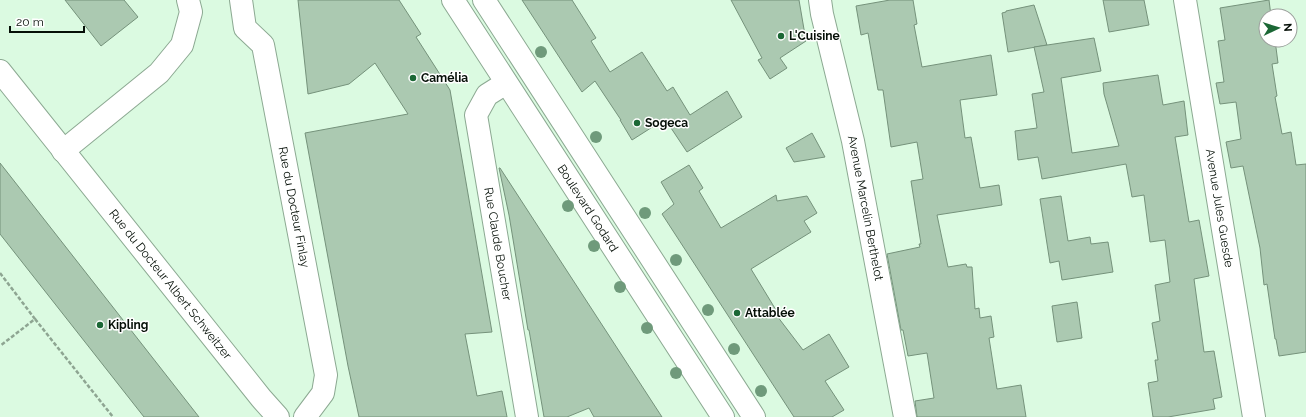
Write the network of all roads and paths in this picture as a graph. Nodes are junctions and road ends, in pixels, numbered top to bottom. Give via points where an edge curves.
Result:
1 (188, 0) edge
2 (241, 0) edge
3 (453, 0) edge
4 (484, 0) edge
5 (820, 0) edge
6 (1185, 0) edge
7 (0, 71) edge
8 (506, 83) junction
9 (63, 151) junction
10 (0, 274) edge
11 (35, 319) junction
12 (0, 346) edge
13 (274, 413) edge
14 (112, 417) edge
15 (305, 417) edge
16 (527, 417) edge
17 (723, 417) edge
18 (754, 417) edge
19 (905, 417) edge
20 (1254, 417) edge

1 - 9 street via 190,12 182,45 159,73
2 - 15 street, Rue du Docteur Finlay via 245,28 264,45 326,375 323,393
3 - 8 street, Boulevard Godard
4 - 18 street
5 - 19 street, Avenue Marcelin Berthelot via 853,141
6 - 20 street, Avenue Jules Guesde
7 - 9 street, Rue du Docteur Albert Schweitzer
8 - 16 street, Rue Claude Boucher via 486,95 476,115
8 - 17 street, Boulevard Godard
9 - 13 street, Rue du Docteur Albert Schweitzer
10 - 11 path
11 - 12 path
11 - 14 path

